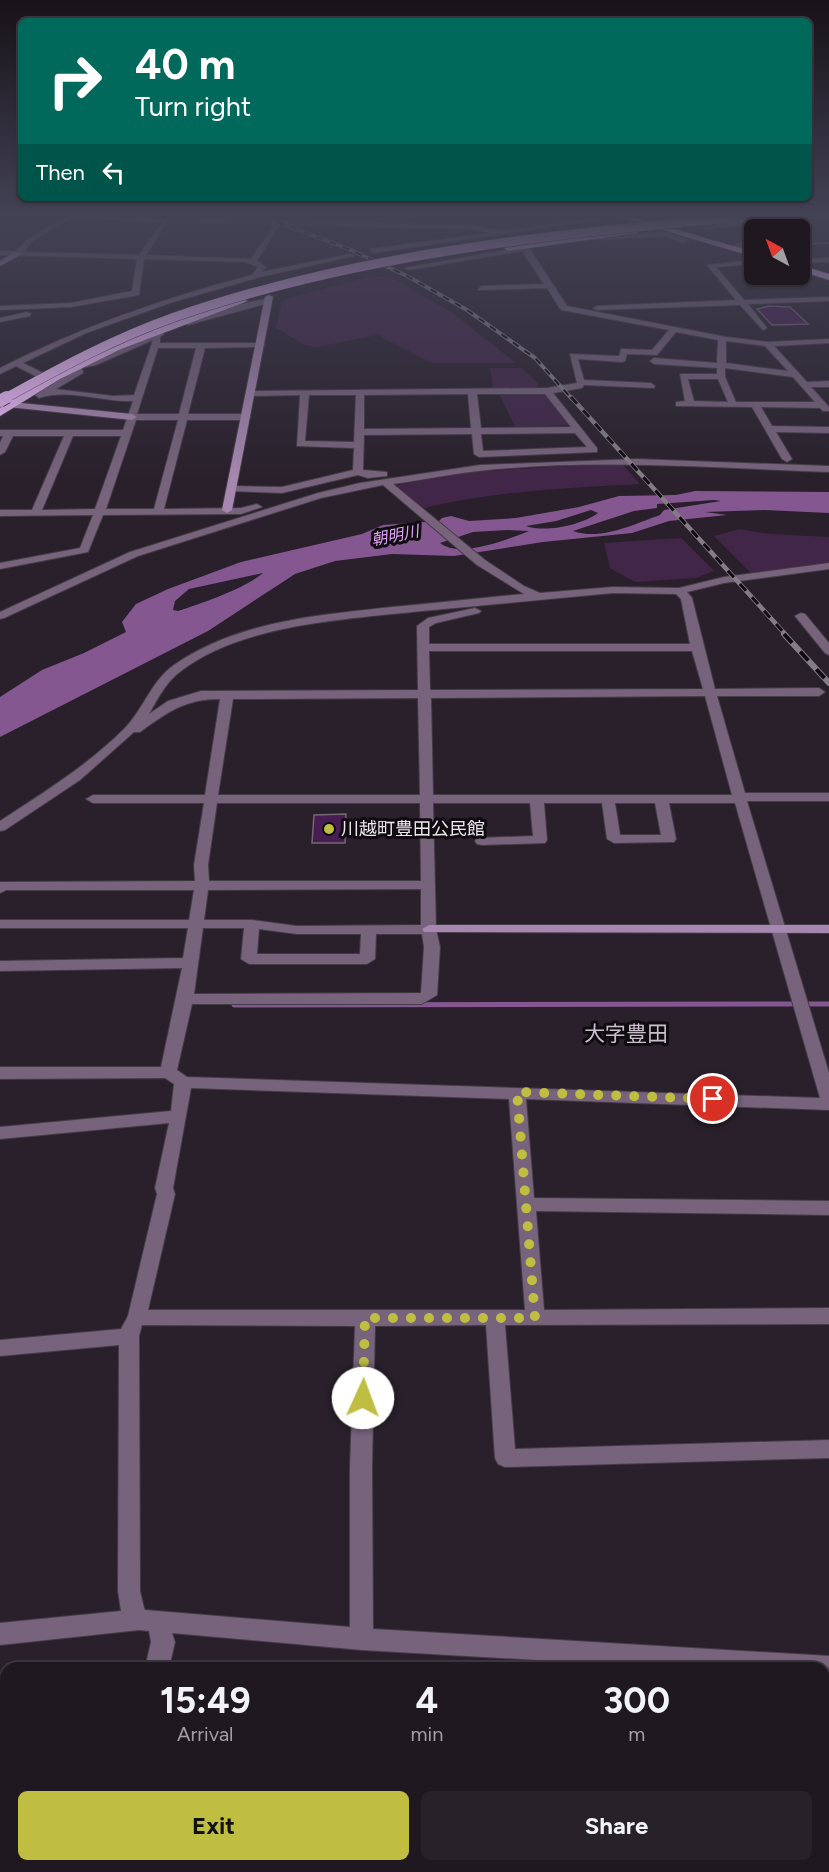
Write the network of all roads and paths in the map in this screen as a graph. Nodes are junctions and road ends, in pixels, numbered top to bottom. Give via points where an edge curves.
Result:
1 (74, 304) edge
2 (160, 304) edge
3 (194, 304) edge
4 (215, 304) edge
5 (233, 304) edge
6 (249, 304) edge
7 (268, 304) edge
8 (561, 304) edge
9 (682, 304) edge
10 (744, 304) edge
11 (71, 305) junction
12 (666, 305) junction
13 (0, 308) edge
14 (570, 309) junction
15 (672, 314) dead end
16 (0, 320) edge
17 (677, 326) junction
18 (722, 339) junction
19 (154, 341) junction
20 (829, 341) edge
21 (767, 343) junction
22 (261, 345) junction
23 (201, 346) junction
24 (75, 348) dead end
25 (573, 356) junction
26 (654, 361) dead end
27 (17, 363) junction
28 (46, 363) dead end
29 (722, 366) junction
30 (611, 367) dead end
31 (79, 368) junction
32 (0, 371) edge
33 (796, 375) junction
34 (721, 377) junction
35 (16, 379) dead end
36 (582, 382) junction
37 (829, 384) edge
38 (49, 385) junction
39 (806, 385) junction
40 (651, 386) dead end
41 (547, 391) junction
42 (472, 392) junction
43 (251, 393) junction
44 (305, 394) junction
45 (360, 394) junction
46 (39, 396) dead end
47 (138, 398) junction
48 (5, 403) edge
49 (679, 404) dead end
50 (690, 404) junction
51 (733, 404) junction
52 (755, 405) junction
53 (826, 408) edge
54 (0, 413) edge
55 (132, 417) junction
56 (184, 417) junction
57 (246, 417) junction
58 (770, 429) junction
59 (476, 430) junction
60 (579, 430) junction
61 (829, 430) edge
62 (359, 432) junction
63 (5, 433) edge
64 (127, 433) junction
65 (69, 434) junction
66 (359, 445) junction
67 (0, 452) edge
68 (691, 455) dead end
69 (733, 457) junction
70 (787, 459) junction
71 (829, 460) edge
72 (653, 463) junction
73 (829, 469) edge
74 (464, 470) junction
75 (358, 472) junction
76 (385, 482) junction
77 (231, 489) junction
78 (347, 489) junction
79 (159, 510) junction
80 (227, 510) junction
81 (100, 512) junction
82 (2, 513) edge
83 (36, 513) junction
84 (0, 566) edge
85 (829, 567) edge
86 (724, 580) junction
87 (613, 590) junction
88 (679, 591) junction
89 (548, 597) junction
90 (26, 603) junction
91 (0, 609) edge
92 (0, 616) edge
93 (801, 616) dead end
94 (697, 646) junction
95 (423, 648) junction
96 (829, 651) edge
97 (819, 692) dead end
98 (710, 693) junction
99 (425, 694) junction
100 (227, 695) junction
101 (128, 732) junction
102 (829, 797) edge
103 (742, 798) junction
104 (93, 799) dead end
105 (213, 799) junction
106 (608, 799) junction
107 (661, 799) junction
108 (428, 800) junction
109 (537, 800) junction
110 (0, 827) edge
111 (482, 842) dead end
112 (202, 884) junction
113 (429, 885) junction
114 (0, 889) edge
115 (0, 924) edge
116 (196, 924) junction
117 (252, 924) junction
118 (779, 928) junction
119 (829, 929) edge
120 (369, 930) junction
121 (429, 930) junction
122 (190, 963) junction
123 (0, 966) edge
124 (185, 999) junction
125 (168, 1072) junction
126 (0, 1073) edge
127 (183, 1082) junction
128 (517, 1092) junction
129 (829, 1102) edge
130 (179, 1116) junction
131 (0, 1133) edge
132 (525, 1204) junction
133 (829, 1208) edge
134 (829, 1316) edge
135 (365, 1318) junction
136 (492, 1318) junction
137 (535, 1318) junction
138 (133, 1327) junction
139 (0, 1348) edge
140 (829, 1449) edge
141 (148, 1622) junction
142 (0, 1634) edge
143 (362, 1639) junction
144 (584, 1660) edge
145 (158, 1662) edge
146 (654, 1662) edge

1 - 11 street
2 - 27 street via 115,319
3 - 24 highway, bridge
4 - 48 highway, bridge via 115,340 50,371
5 - 31 highway via 157,330
6 - 19 street
7 - 22 street
8 - 14 street
9 - 12 street
10 - 21 street via 762,327 756,333
11 - 13 street
11 - 16 street
12 - 14 street
12 - 15 street
14 - 17 street
17 - 18 street
17 - 25 street via 654,353 624,351 622,359
18 - 21 street
18 - 29 street
19 - 23 street
19 - 31 street
19 - 47 street
20 - 21 street
21 - 33 street
22 - 23 street
22 - 43 street
23 - 56 street
25 - 30 street
25 - 36 street
26 - 29 street
27 - 32 street
27 - 38 street
28 - 35 highway
29 - 33 street
29 - 34 street
31 - 38 highway
33 - 39 street
34 - 50 street via 683,376
34 - 51 street
36 - 40 street
36 - 41 street via 579,386
37 - 39 street
38 - 46 street
38 - 47 street via 113,399
38 - 48 highway
39 - 53 street
41 - 42 street
41 - 60 street
42 - 45 street
42 - 59 street
43 - 44 street
43 - 57 street
44 - 45 street
44 - 66 street via 300,444
45 - 62 street
47 - 55 street
48 - 54 highway
48 - 55 street
49 - 50 street
50 - 51 street
51 - 52 street
52 - 53 street
52 - 58 street
55 - 56 street
55 - 64 street
56 - 57 street
56 - 79 street
57 - 77 street
58 - 61 street
58 - 70 street
59 - 60 street
59 - 60 street via 479,454 594,450
59 - 62 street
62 - 66 street
63 - 65 street
63 - 67 street
64 - 65 street
64 - 81 street
65 - 83 street
66 - 75 street
68 - 69 street
69 - 70 street
69 - 72 street
70 - 71 street
72 - 73 street
72 - 74 street
74 - 75 street via 368,475
74 - 76 street
75 - 77 street via 282,490
76 - 78 street
76 - 89 street via 494,571 522,590
77 - 80 street
78 - 80 street via 326,488 251,508
78 - 90 street via 134,554
79 - 80 street
79 - 81 street
81 - 83 street
81 - 84 street via 84,550
82 - 83 street
85 - 86 street
86 - 87 street
86 - 88 street
87 - 88 street
87 - 89 street
88 - 94 street via 686,598
89 - 95 street via 432,620 423,626
89 - 101 street via 323,618 253,632 177,668 161,683
90 - 91 street
90 - 92 street
93 - 96 street
94 - 95 street
94 - 98 street
95 - 99 street
97 - 98 street
98 - 99 street
98 - 103 street
99 - 100 street
99 - 108 street
100 - 101 street via 186,698
100 - 105 street
101 - 110 street via 75,777
102 - 103 street
103 - 107 street
103 - 118 street
104 - 105 street
105 - 108 street
105 - 112 street via 201,865
106 - 107 street
106 - 107 street via 615,840 669,839
106 - 109 street
108 - 109 street
108 - 113 street
109 - 111 street via 540,840
112 - 113 street
112 - 114 street
112 - 116 street
113 - 121 street
115 - 116 street
116 - 117 street
116 - 122 street
117 - 120 street via 297,930
117 - 120 street via 249,959 367,959
118 - 119 street
118 - 121 street
118 - 129 street
120 - 121 street
121 - 124 street via 429,995 422,999
122 - 123 street
122 - 124 street
124 - 125 street
125 - 126 street
125 - 127 street
127 - 128 street
127 - 130 street
128 - 129 street
128 - 132 street
130 - 131 street
130 - 138 street via 166,1194
132 - 133 street
132 - 137 street
134 - 137 street
135 - 136 street
135 - 138 street
135 - 143 street
136 - 137 street
136 - 140 street via 496,1327 505,1458
138 - 139 street
138 - 141 street via 129,1591 133,1612
141 - 142 street
141 - 143 street
141 - 145 street via 163,1642
143 - 144 street
144 - 146 street

